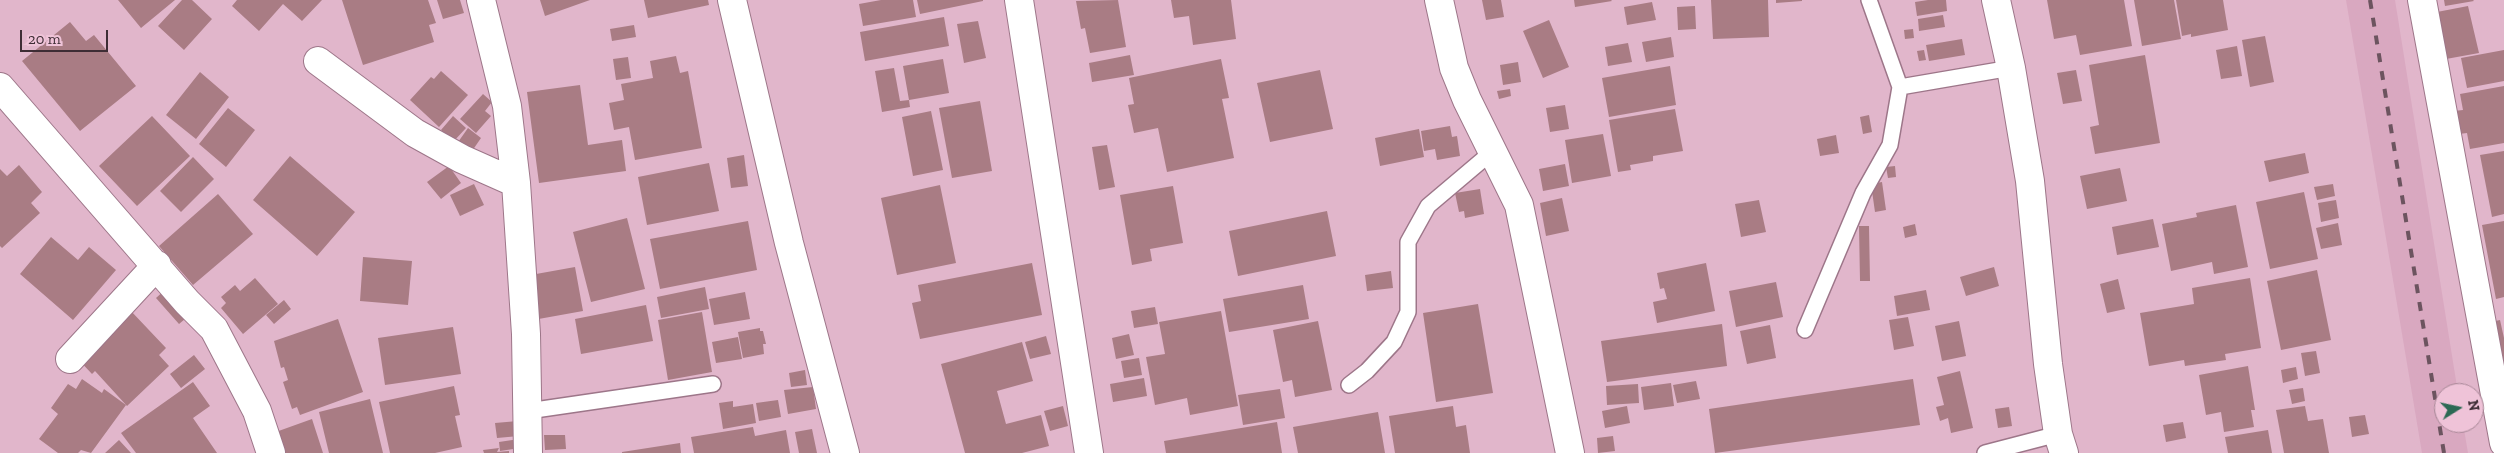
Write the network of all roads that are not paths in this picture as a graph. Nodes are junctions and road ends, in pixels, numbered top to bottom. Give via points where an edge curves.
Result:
1 (481, 0) edge
2 (732, 0) edge
3 (1019, 0) edge
4 (1438, 0) edge
5 (1869, 0) edge
6 (1996, 0) edge
7 (2422, 0) edge
8 (318, 62) dead end
9 (2011, 68) junction
10 (0, 87) edge
11 (1900, 87) junction
12 (1493, 151) junction
13 (516, 183) junction
14 (157, 265) junction
15 (1806, 330) dead end
16 (70, 359) dead end
17 (713, 384) dead end
18 (1350, 385) dead end
19 (528, 411) junction
20 (2061, 444) edge
21 (2504, 444) edge
22 (271, 453) edge
23 (528, 453) edge
24 (845, 453) edge
25 (1089, 453) edge
26 (1570, 453) edge
27 (1984, 453) edge

1 - 13 street via 507,106
2 - 24 street via 788,243
3 - 25 street
4 - 12 street via 1454,68 1466,100
5 - 11 lane
6 - 9 street
7 - 21 street
8 - 13 street via 415,133
9 - 11 lane
9 - 20 street via 2030,181 2048,364
10 - 14 street
11 - 15 lane via 1890,145 1863,193
12 - 18 lane via 1428,206 1408,242 1408,312 1394,342
12 - 26 street via 1519,205
13 - 19 street
14 - 16 street
14 - 22 street via 214,329 257,411
17 - 19 lane
19 - 23 street
20 - 27 lane

